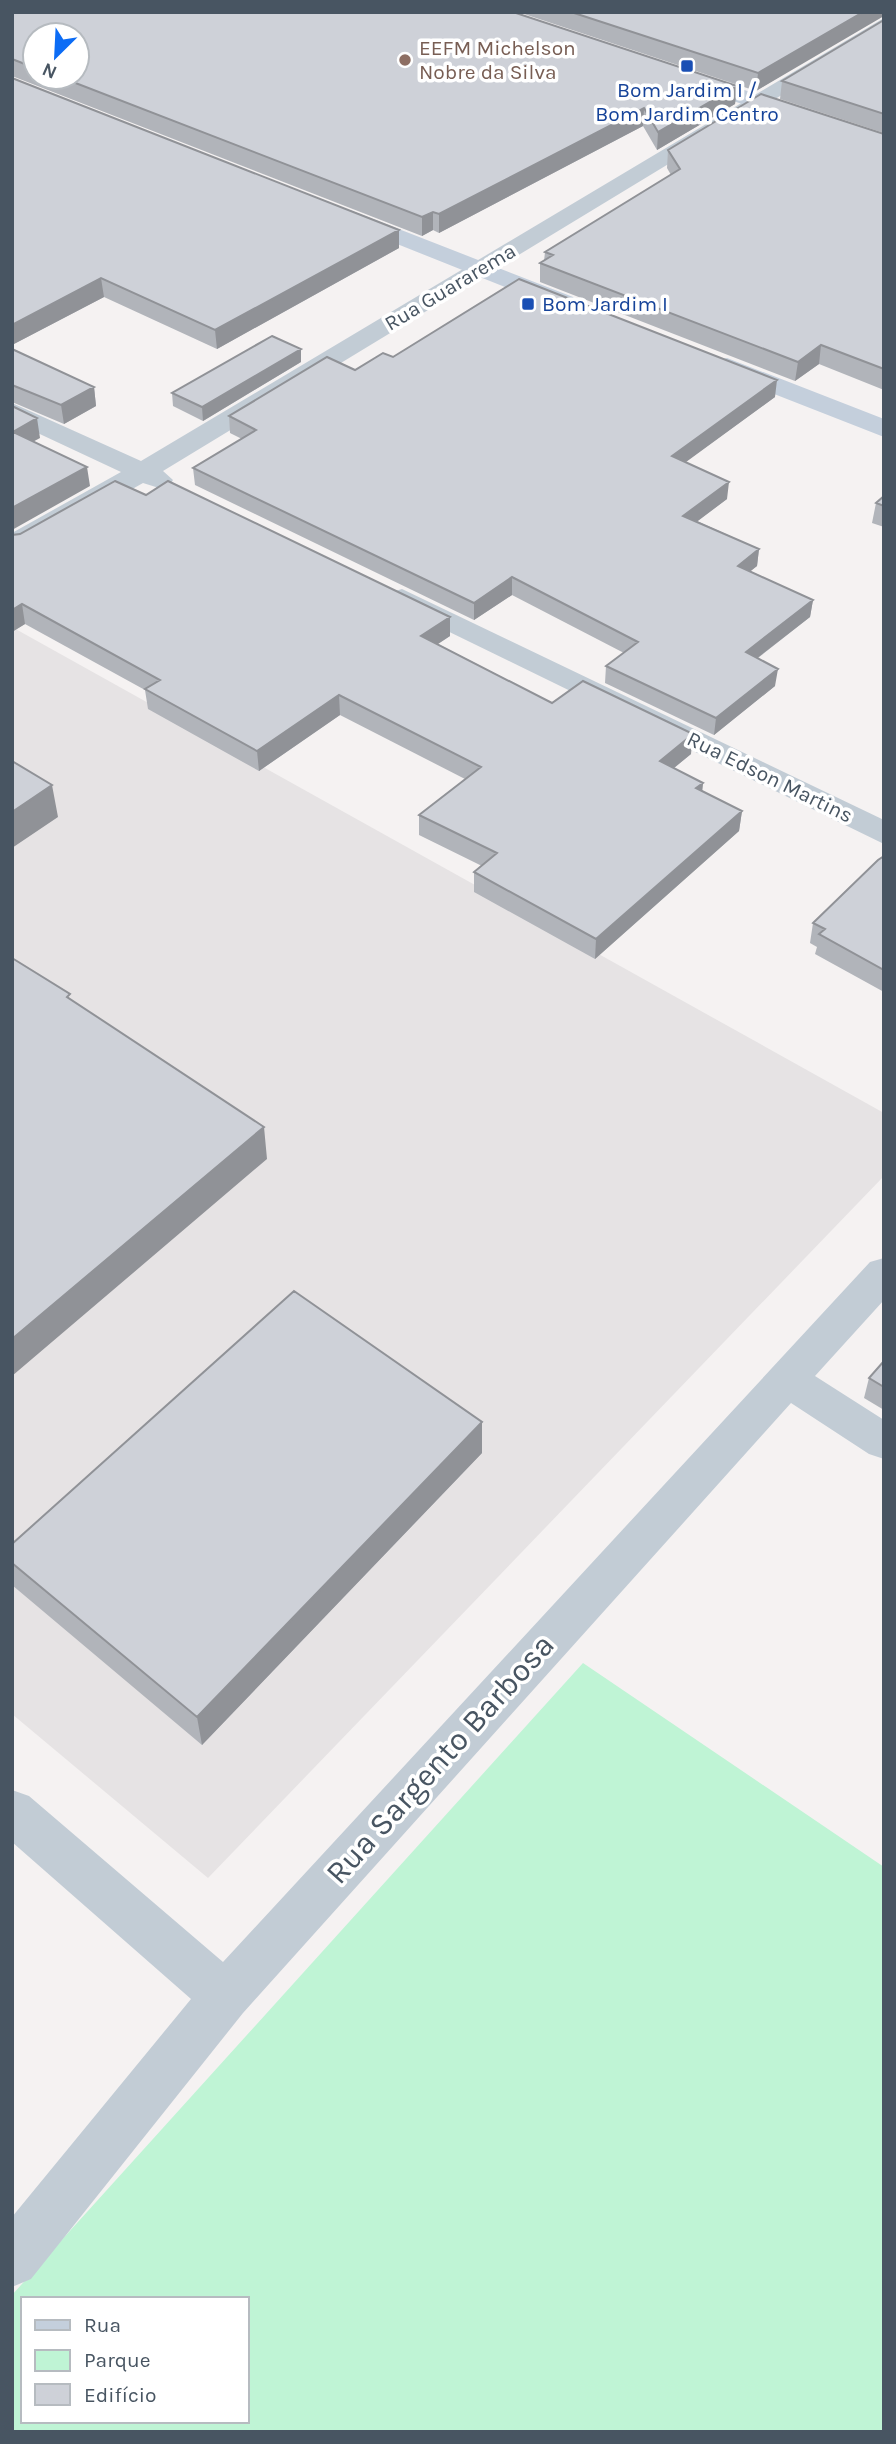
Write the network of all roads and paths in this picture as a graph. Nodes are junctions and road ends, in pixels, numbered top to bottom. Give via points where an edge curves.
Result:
1 (884, 24) edge
2 (666, 72) edge
3 (755, 102) junction
4 (884, 144) edge
5 (329, 209) edge
6 (481, 269) junction
7 (585, 310) edge
8 (702, 357) edge
9 (12, 411) edge
10 (884, 429) edge
11 (142, 472) junction
12 (180, 490) edge
13 (12, 545) edge
14 (381, 588) edge
15 (884, 833) edge
16 (884, 1273) edge
17 (786, 1379) junction
18 (884, 1441) edge
19 (12, 1812) edge
20 (225, 1996) junction
21 (12, 2260) edge

1 - 3 street, Rua Guararema
2 - 3 street
3 - 4 street
3 - 6 street, Rua Guararema
5 - 6 street
6 - 7 street
6 - 11 street, Rua Guararema
8 - 10 street
9 - 11 street
11 - 12 street
11 - 13 street, Rua Guararema
14 - 15 street, Rua Edson Martins
16 - 17 street, Rua Sargento Barbosa
17 - 18 street
17 - 20 street, Rua Sargento Barbosa
19 - 20 street
20 - 21 street, Rua Sargento Barbosa

